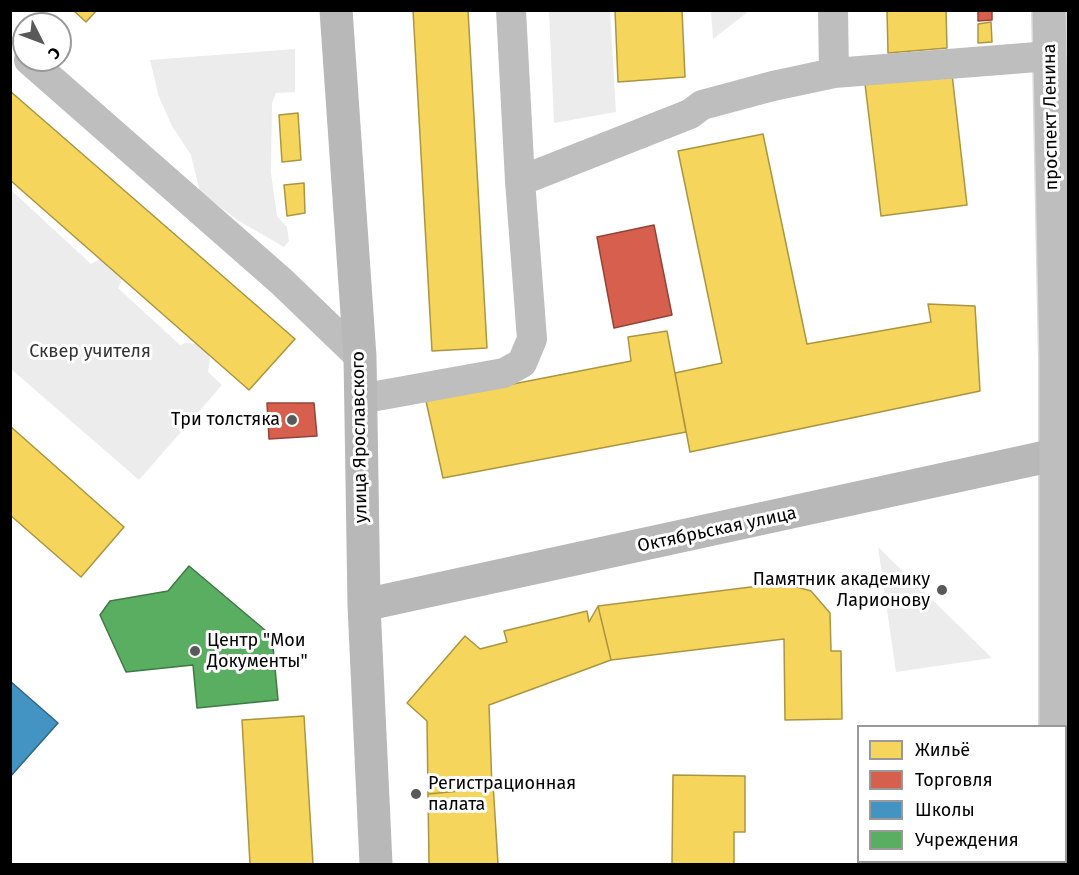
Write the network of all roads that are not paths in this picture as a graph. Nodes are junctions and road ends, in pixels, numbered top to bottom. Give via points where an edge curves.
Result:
1 (336, 10) edge
2 (511, 10) edge
3 (833, 10) edge
4 (1049, 10) edge
5 (1050, 56) junction
6 (43, 72) edge
7 (834, 73) junction
8 (520, 181) junction
9 (360, 357) junction
10 (360, 399) junction
11 (1062, 453) edge
12 (364, 605) junction
13 (1056, 725) edge
14 (376, 864) edge

1 - 9 street, улица Ярославского
2 - 8 street
3 - 7 street
4 - 5 main road, проспект Ленина
5 - 7 street
5 - 11 main road, проспект Ленина
6 - 9 street via 282,282
7 - 8 street via 702,105 690,114
8 - 10 street via 532,339 522,363 504,373
9 - 10 street, улица Ярославского
10 - 12 street, улица Ярославского
11 - 12 street, Октябрьская улица
11 - 13 main road, проспект Ленина
12 - 14 street, улица Ярославского

